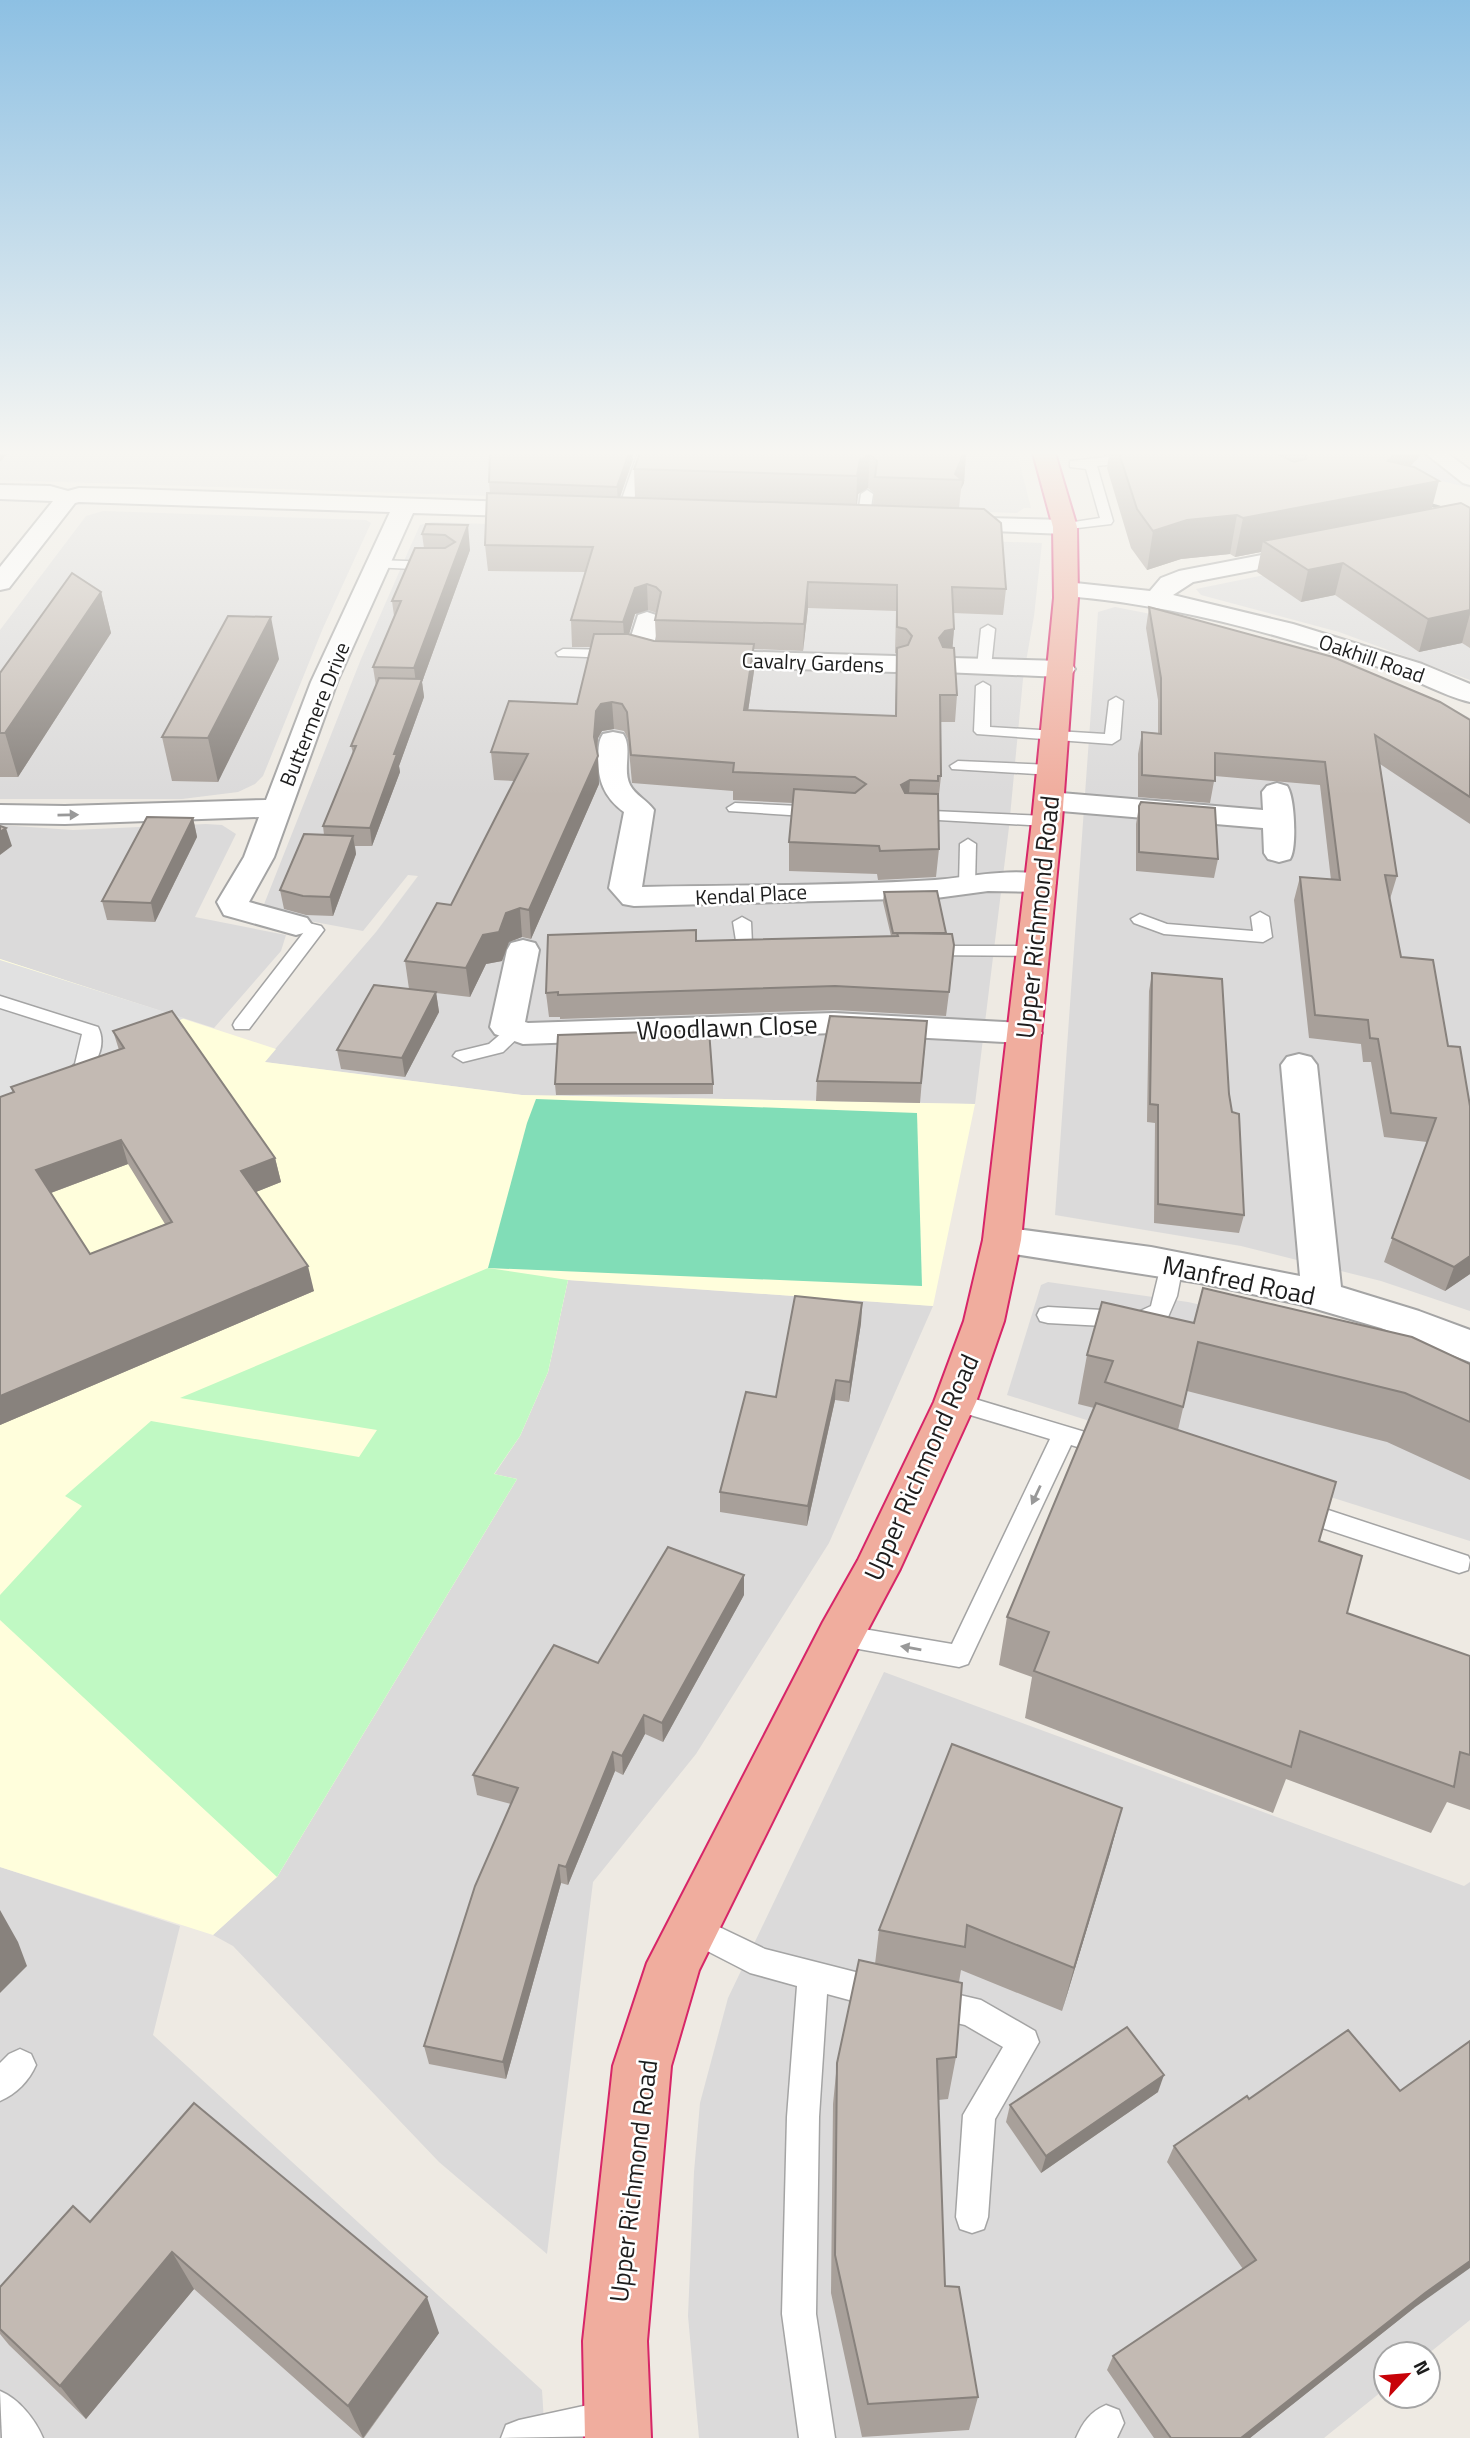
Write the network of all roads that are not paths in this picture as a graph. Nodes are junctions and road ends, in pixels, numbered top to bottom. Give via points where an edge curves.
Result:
1 (13, 567) edge
2 (376, 567) edge
3 (1066, 567) edge
4 (1235, 567) edge
5 (0, 583) edge
6 (1066, 589) junction
7 (1159, 598) junction
8 (647, 620) edge
9 (988, 629) dead end
10 (639, 652) junction
11 (563, 653) dead end
12 (895, 664) edge
13 (952, 666) edge
14 (1062, 669) junction
15 (983, 676) junction
16 (1470, 694) edge
17 (1116, 701) dead end
18 (1055, 735) junction
19 (613, 740) edge
20 (958, 766) dead end
21 (1049, 797) junction
22 (276, 808) junction
23 (735, 808) edge
24 (841, 813) edge
25 (0, 814) edge
26 (908, 815) edge
27 (968, 844) dead end
28 (1279, 853) dead end
29 (1040, 883) junction
30 (967, 885) junction
31 (1260, 917) dead end
32 (1140, 919) dead end
33 (742, 922) dead end
34 (296, 925) joint
35 (523, 950) dead end
36 (784, 950) edge
37 (905, 950) edge
38 (1034, 951) junction
39 (0, 1002) edge
40 (242, 1025) dead end
41 (516, 1031) junction
42 (1025, 1033) junction
43 (463, 1056) dead end
44 (1299, 1065) dead end
45 (50, 1086) edge
46 (1002, 1240) junction
47 (1172, 1265) junction
48 (1322, 1296) junction
49 (1048, 1315) dead end
50 (1470, 1347) edge
51 (955, 1402) junction
52 (1065, 1433) junction
53 (1131, 1455) edge
54 (1275, 1503) edge
55 (1459, 1563) dead end
56 (841, 1636) junction
57 (692, 1928) junction
58 (813, 1975) junction
59 (972, 2217) dead end
60 (0, 2409) edge
61 (617, 2427) edge
62 (25, 2438) edge
63 (519, 2438) edge
64 (817, 2438) edge

1 - 5 street
2 - 22 street, Buttermere Drive via 324,682
3 - 6 highway, Upper Richmond Road
4 - 7 street via 1172,581
6 - 7 street, Oakhill Road
6 - 14 highway, Upper Richmond Road
7 - 16 street, Oakhill Road via 1325,641
8 - 10 street
9 - 15 lane
10 - 11 lane
10 - 12 street, Cavalry Gardens via 655,657
13 - 15 street
14 - 15 street
14 - 18 highway, Upper Richmond Road
15 - 18 lane via 982,731
17 - 18 lane via 1112,739
18 - 21 highway, Upper Richmond Road
19 - 30 street, Kendal Place via 613,781 620,797 639,810 625,888 634,897
20 - 21 lane
21 - 26 lane
21 - 28 street via 1278,806
21 - 29 highway, Upper Richmond Road
25 -> 22 street, Buttermere Drive
22 - 34 street, Buttermere Drive via 259,857 233,902 235,908 248,913
23 - 24 lane
27 - 30 lane
29 - 30 street, Kendal Place
29 - 38 highway, Upper Richmond Road
31 - 32 lane via 1263,937 1164,929
33 - 36 lane via 744,949
34 - 40 lane via 315,930
35 - 41 street via 508,1027
37 - 38 lane
38 - 42 highway, Upper Richmond Road
39 - 45 lane via 91,1031 91,1054 75,1077
41 - 42 street, Woodlawn Close via 834,1023
41 - 43 lane via 496,1048
42 - 46 highway, Upper Richmond Road
44 - 48 street
46 - 47 street, Manfred Road
46 - 51 highway, Upper Richmond Road via 984,1321
47 - 48 street, Manfred Road
47 - 49 lane via 1160,1311 1141,1320
48 - 50 street, Manfred Road
51 - 52 lane
51 - 56 highway, Upper Richmond Road
52 - 53 lane
52 -> 56 lane via 959,1656
54 - 55 lane
56 - 57 highway, Upper Richmond Road
57 - 58 lane via 761,1963
57 - 61 highway, Upper Richmond Road via 674,1963 642,2066 615,2341
58 - 59 lane via 970,2011 1024,2042 979,2115
58 - 64 lane via 803,2117 799,2314
60 - 62 lane
61 - 63 lane

